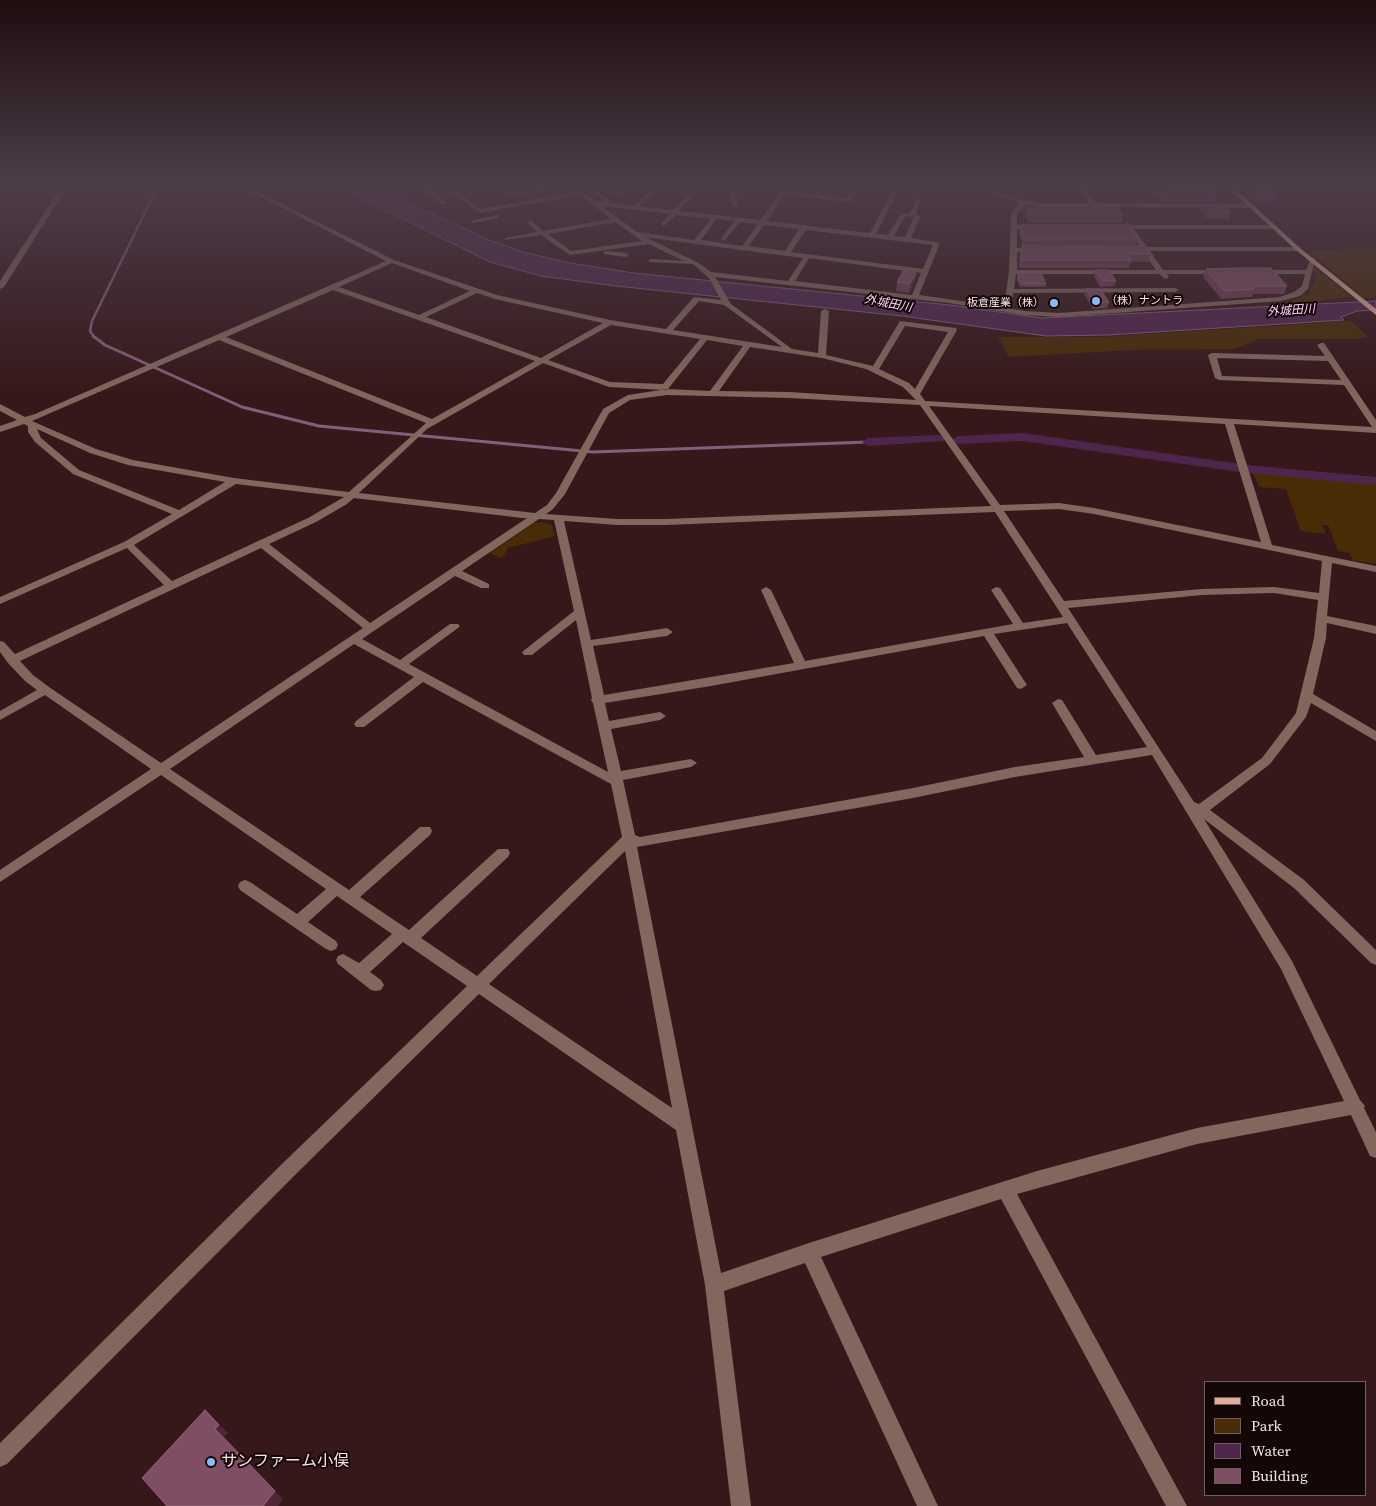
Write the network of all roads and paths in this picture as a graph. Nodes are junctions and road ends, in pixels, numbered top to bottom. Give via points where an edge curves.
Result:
1 (21, 254) edge
2 (379, 254) edge
3 (623, 254) edge
4 (676, 254) edge
5 (801, 254) edge
6 (932, 254) edge
7 (1013, 254) edge
8 (1150, 254) edge
9 (1306, 254) edge
10 (626, 255) dead end
11 (808, 255) junction
12 (1313, 259) junction
13 (392, 261) junction
14 (651, 262) dead end
15 (695, 263) junction
16 (925, 271) junction
17 (1013, 272) junction
18 (1162, 272) junction
19 (1230, 272) edge
20 (1250, 272) edge
21 (1309, 272) junction
22 (711, 276) junction
23 (790, 284) junction
24 (0, 287) edge
25 (332, 287) junction
26 (1175, 290) junction
27 (475, 291) junction
28 (1011, 291) junction
29 (914, 297) junction
30 (726, 302) junction
31 (1187, 307) junction
32 (1007, 310) junction
33 (825, 311) dead end
34 (1376, 313) edge
35 (420, 317) junction
36 (610, 322) junction
37 (668, 331) junction
38 (706, 336) junction
39 (220, 337) junction
40 (749, 343) junction
41 (1321, 345) dead end
42 (790, 350) junction
43 (822, 356) junction
44 (1330, 359) junction
45 (543, 361) junction
46 (875, 369) junction
47 (1346, 384) junction
48 (666, 390) junction
49 (712, 393) junction
50 (919, 398) junction
51 (0, 407) edge
52 (432, 422) junction
53 (1229, 422) junction
54 (29, 423) junction
55 (1376, 426) edge
56 (0, 430) edge
57 (1376, 430) edge
58 (234, 480) junction
59 (352, 494) junction
60 (998, 510) junction
61 (179, 513) junction
62 (538, 515) junction
63 (559, 519) junction
64 (128, 544) junction
65 (263, 544) junction
66 (1268, 547) junction
67 (1327, 560) junction
68 (1376, 569) edge
69 (454, 571) junction
70 (170, 585) junction
71 (485, 586) dead end
72 (766, 590) dead end
73 (996, 590) dead end
74 (1323, 597) junction
75 (0, 601) edge
76 (1060, 605) junction
77 (578, 613) junction
78 (1321, 618) junction
79 (1070, 619) junction
80 (454, 626) dead end
81 (1020, 627) junction
82 (370, 628) junction
83 (1376, 630) edge
84 (667, 632) dead end
85 (987, 632) junction
86 (353, 640) junction
87 (585, 644) junction
88 (0, 645) edge
89 (528, 652) dead end
90 (12, 660) junction
91 (400, 665) junction
92 (801, 665) junction
93 (422, 677) junction
94 (1020, 685) dead end
95 (45, 690) junction
96 (1308, 696) junction
97 (597, 700) junction
98 (1058, 703) dead end
99 (0, 716) edge
100 (660, 716) dead end
101 (360, 724) dead end
102 (603, 726) junction
103 (1376, 736) edge
104 (1155, 750) junction
105 (1093, 761) junction
106 (691, 763) dead end
107 (160, 769) junction
108 (615, 779) junction
109 (1185, 802) junction
110 (1200, 810) junction
111 (425, 831) dead end
112 (629, 838) junction
113 (503, 853) dead end
114 (0, 877) edge
115 (245, 886) dead end
116 (337, 888) junction
117 (350, 897) junction
118 (298, 922) junction
119 (407, 936) junction
120 (331, 945) dead end
121 (1376, 959) edge
122 (343, 960) dead end
123 (359, 972) junction
124 (479, 984) junction
125 (376, 985) dead end
126 (1357, 1106) junction
127 (682, 1124) junction
128 (1376, 1150) edge
129 (1005, 1190) junction
130 (809, 1252) junction
131 (714, 1286) junction
132 (0, 1457) edge
133 (741, 1506) edge
134 (928, 1506) edge
135 (1177, 1506) edge

1 - 24 street
2 - 13 street
3 - 10 street
4 - 15 street
5 - 11 street
6 - 16 street
7 - 17 street
8 - 18 street
9 - 12 main road
11 - 16 street
11 - 23 street
12 - 21 street
12 - 34 main road
13 - 25 street
13 - 27 street
14 - 15 street
15 - 22 street
16 - 29 street
17 - 18 street
17 - 28 street
18 - 19 street
18 - 26 street
20 - 21 street
21 - 31 street via 1305,287 1287,298
22 - 23 street
22 - 30 street
23 - 29 street
25 - 35 street
25 - 39 street
26 - 28 street
26 - 31 street
27 - 35 street
27 - 36 street
28 - 32 street
29 - 32 street
30 - 37 street via 696,299
30 - 42 street
31 - 32 street via 1059,315
33 - 43 street
35 - 45 street
36 - 37 street
36 - 45 street
37 - 38 street
38 - 40 street
38 - 48 street
39 - 52 street
39 - 54 street
40 - 42 street
40 - 49 street
41 - 44 street
42 - 43 street
43 - 46 street
44 - 47 street
44 - 47 street via 1212,355 1218,378
45 - 48 street via 609,384
45 - 52 street
46 - 50 street via 899,380
46 - 50 street via 904,323 953,330
47 - 55 street
48 - 49 street
48 - 62 street via 640,395 615,405 601,418 554,504
49 - 50 street
50 - 53 street
50 - 60 street
51 - 54 street
52 - 59 street
53 - 57 street
53 - 66 street
54 - 56 street
54 - 58 street via 118,459
54 - 61 street via 38,440 76,472
58 - 59 street
58 - 61 street
59 - 62 street
59 - 65 street via 312,520
60 - 63 street via 666,522
60 - 66 street via 1049,506 1074,508
60 - 76 street
61 - 64 street
62 - 63 street
62 - 69 street
63 - 77 street
64 - 70 street
64 - 75 street
65 - 70 street
65 - 82 street
66 - 67 street
67 - 68 street
67 - 74 street
69 - 71 street
69 - 82 street
70 - 90 street
72 - 92 street
73 - 81 street
74 - 76 street via 1274,590 1202,592
74 - 78 street
76 - 79 street
77 - 87 street
77 - 89 street
78 - 83 street
78 - 96 street
79 - 81 street
79 - 104 street
80 - 91 street
81 - 85 street
82 - 86 street
84 - 87 street
85 - 92 street
85 - 94 street
86 - 91 street
86 - 107 street
87 - 97 street
88 - 90 street
90 - 95 street
91 - 93 street
92 - 97 street
93 - 101 street
93 - 108 street
95 - 99 street
95 - 107 street
96 - 103 street
96 - 110 street via 1302,714 1266,760
97 - 102 street
98 - 105 street
100 - 102 street
102 - 108 street
104 - 105 street
104 - 109 street
105 - 112 street via 1015,772 913,794 640,842
106 - 108 street
107 - 114 street
107 - 116 street
108 - 112 street
109 - 110 street
109 - 126 street via 1287,965
110 - 121 street via 1299,884
111 - 117 street
112 - 124 street
112 - 127 street
113 - 119 street
115 - 118 street
116 - 117 street
116 - 118 street
117 - 119 street
118 - 120 street
119 - 123 street
119 - 124 street
122 - 123 street
123 - 125 street
124 - 127 street
124 - 132 street
126 - 128 street
126 - 129 street via 1197,1136
127 - 131 street
129 - 130 street
129 - 135 street
130 - 131 street
130 - 134 street
131 - 133 street

